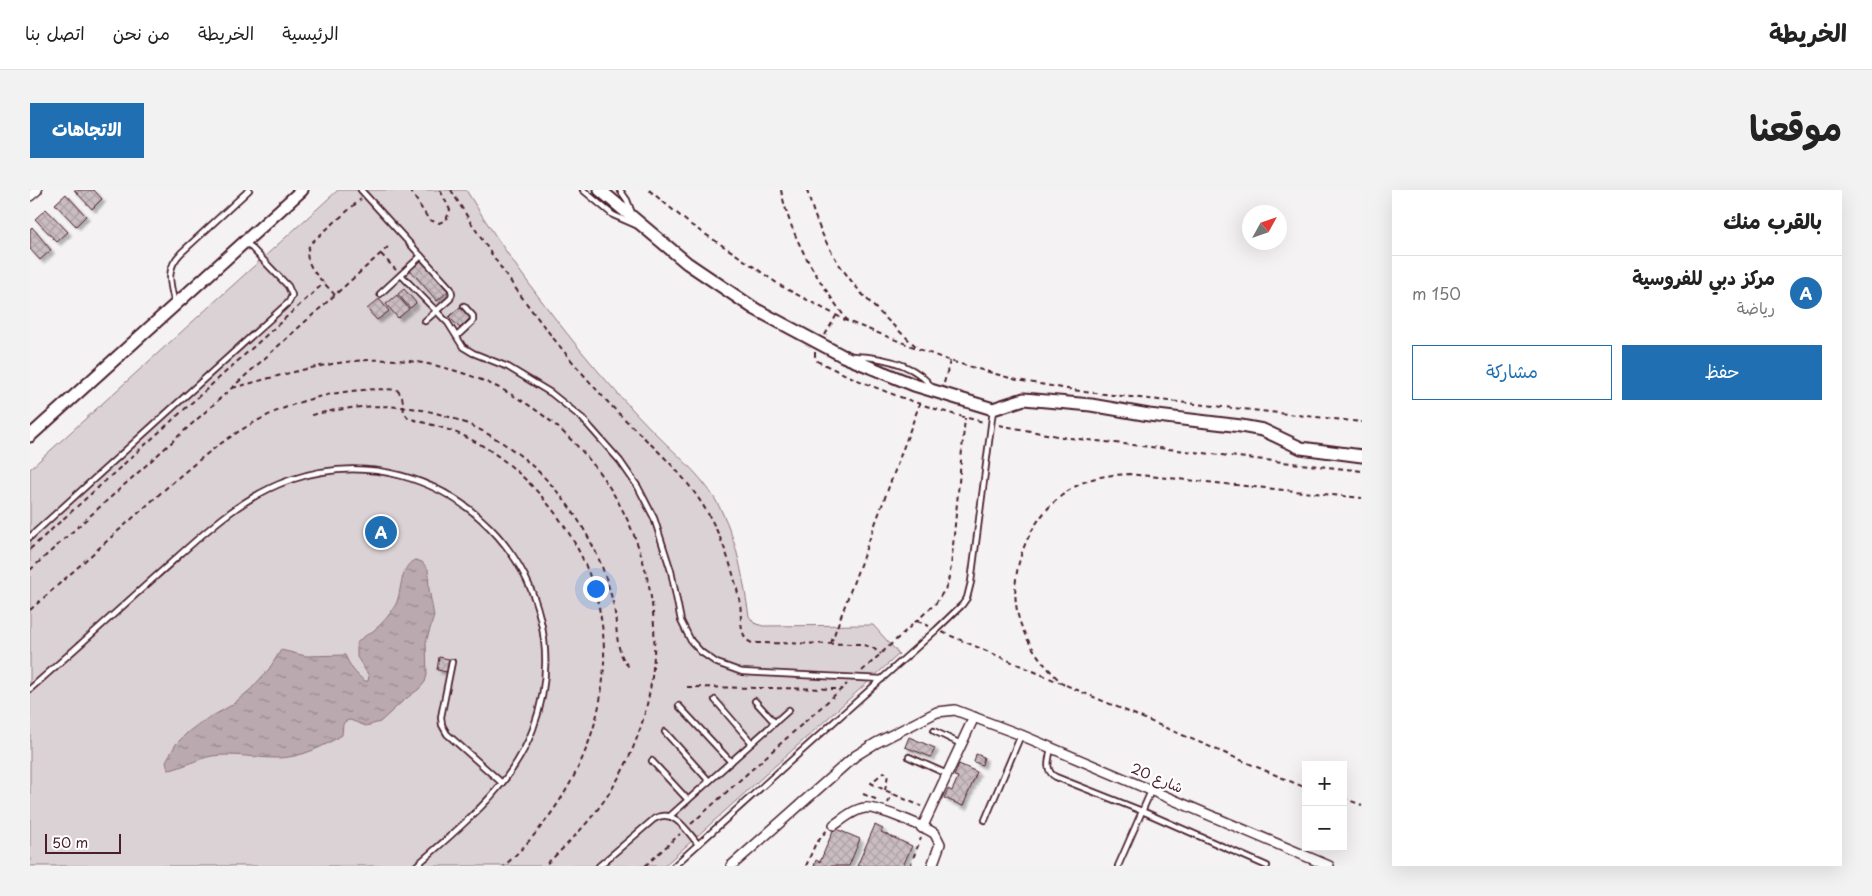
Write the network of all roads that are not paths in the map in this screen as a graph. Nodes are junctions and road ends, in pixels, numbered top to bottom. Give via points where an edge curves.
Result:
1 (37, 190) edge
2 (249, 190) edge
3 (302, 190) edge
4 (362, 190) edge
5 (584, 190) edge
6 (600, 190) edge
7 (620, 190) edge
8 (30, 196) edge
9 (633, 219) junction
10 (642, 227) junction
11 (246, 241) junction
12 (420, 256) junction
13 (401, 275) junction
14 (380, 294) dead end
15 (176, 305) junction
16 (464, 306) dead end
17 (437, 311) junction
18 (425, 322) dead end
19 (456, 336) junction
20 (993, 409) junction
21 (30, 436) edge
22 (1362, 456) edge
23 (30, 537) edge
24 (452, 662) dead end
25 (882, 678) junction
26 (30, 689) edge
27 (715, 700) dead end
28 (754, 700) dead end
29 (679, 706) dead end
30 (789, 710) dead end
31 (974, 717) junction
32 (775, 723) junction
33 (934, 731) dead end
34 (665, 732) dead end
35 (1021, 735) junction
36 (752, 743) junction
37 (961, 744) junction
38 (1051, 748) junction
39 (909, 757) dead end
40 (652, 761) dead end
41 (731, 762) junction
42 (947, 774) junction
43 (709, 781) junction
44 (502, 783) junction
45 (1151, 791) junction
46 (688, 800) junction
47 (1142, 811) junction
48 (670, 816) junction
49 (986, 820) dead end
50 (834, 825) road end
51 (924, 828) junction
52 (698, 844) junction
53 (416, 866) edge
54 (599, 866) edge
55 (674, 866) edge
56 (731, 866) edge
57 (932, 866) edge
58 (1118, 866) edge
59 (1267, 866) edge
60 (1329, 866) edge

1 - 8 street
2 - 15 lane via 173,264 170,277
3 - 11 street
4 - 12 lane
5 - 10 lane via 613,215
6 - 9 street
7 - 9 lane
9 - 10 street
10 - 20 street via 687,263 762,314 820,345 887,375
11 - 15 street
11 - 23 lane via 290,288 290,302
12 - 13 lane
12 - 17 lane via 452,291 450,299
13 - 14 lane
13 - 17 lane
15 - 21 street
16 - 19 lane via 473,316 473,321
17 - 18 lane
17 - 19 lane
19 - 25 lane via 468,350 519,373 559,399 587,423 620,461 638,486 654,518 671,571 681,621 701,652 726,667 742,672
20 - 22 street via 1024,399 1090,405 1263,430 1302,448
20 - 25 lane via 970,590 962,605
24 - 44 lane via 442,725 447,734
25 - 52 lane
26 - 44 lane via 200,537 260,493 289,480 320,473 367,470 398,475 443,492 481,518 515,557 535,601 544,643 543,691 528,742
27 - 36 lane
28 - 32 lane
29 - 41 lane
30 - 32 lane
31 - 35 street, شارع 20
31 - 37 street
31 - 56 street, شارع 20 via 955,710 937,712 871,746 850,760
32 - 36 lane
33 - 37 lane
34 - 43 lane
35 - 38 street, شارع 20
35 - 49 lane
36 - 41 lane
37 - 42 street
38 - 45 street, شارع 20
38 - 47 lane via 1048,767 1052,775
39 - 42 lane
40 - 46 lane
41 - 43 lane
42 - 51 street
43 - 46 lane
44 - 53 lane
45 - 47 lane
45 - 60 street, شارع 20
46 - 48 lane
47 - 58 lane
47 - 59 lane
48 - 52 lane
48 - 54 lane via 661,815 654,819
50 - 51 street via 859,809 871,807
51 - 57 street via 940,841
52 - 55 lane

